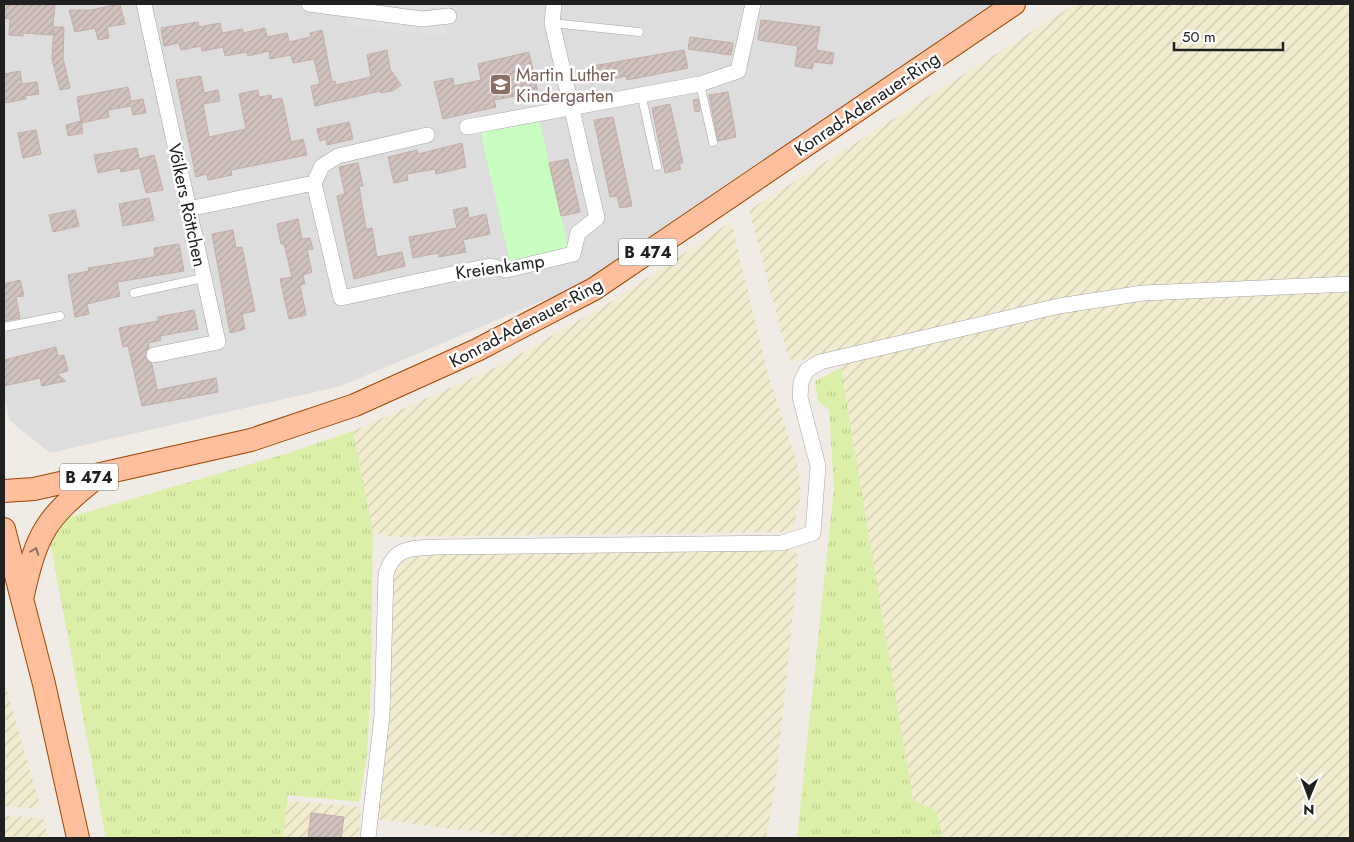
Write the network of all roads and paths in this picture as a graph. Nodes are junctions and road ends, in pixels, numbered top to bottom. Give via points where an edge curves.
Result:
1 (144, 4) edge
2 (309, 4) edge
3 (554, 4) edge
4 (753, 4) edge
5 (1014, 4) edge
6 (332, 5) edge
7 (449, 16) dead end
8 (552, 23) junction
9 (639, 32) dead end
10 (700, 84) junction
11 (641, 93) junction
12 (572, 107) junction
13 (467, 127) dead end
14 (427, 135) dead end
15 (713, 142) dead end
16 (657, 166) dead end
17 (314, 183) junction
18 (188, 209) junction
19 (203, 278) junction
20 (1350, 284) edge
21 (134, 293) dead end
22 (60, 316) dead end
23 (4, 327) edge
24 (154, 355) dead end
25 (100, 474) junction
26 (4, 491) edge
27 (4, 529) edge
28 (22, 598) junction
29 (78, 838) edge
30 (368, 838) edge

1 - 18 street, Völkers Röttchen
2 - 6 street
3 - 8 street
4 - 10 street via 738,71
5 - 25 main road, Konrad-Adenauer-Ring / B 474 via 594,289 478,350 396,388 286,428 216,450
6 - 7 street via 422,19
8 - 9 lane
8 - 12 street
10 - 11 street
10 - 15 lane
11 - 12 street
11 - 16 lane
12 - 13 street
12 - 17 street, Kreienkamp via 597,218 578,233 573,254 506,270 490,266 341,298
14 - 17 street via 338,156 322,166
17 - 18 street
18 - 19 street, Völkers Röttchen
19 - 21 lane
19 - 24 street, Völkers Röttchen via 218,342
20 - 30 street via 1134,295 1059,306 820,362 807,370 800,382 800,398 818,466 813,533 782,543 436,547 400,552 390,562 386,574 382,716
22 - 23 lane
25 - 26 main road, Konrad-Adenauer-Ring / B 474 via 34,489
28 -> 25 main road via 34,551 50,519
27 - 28 main road
28 - 29 main road

